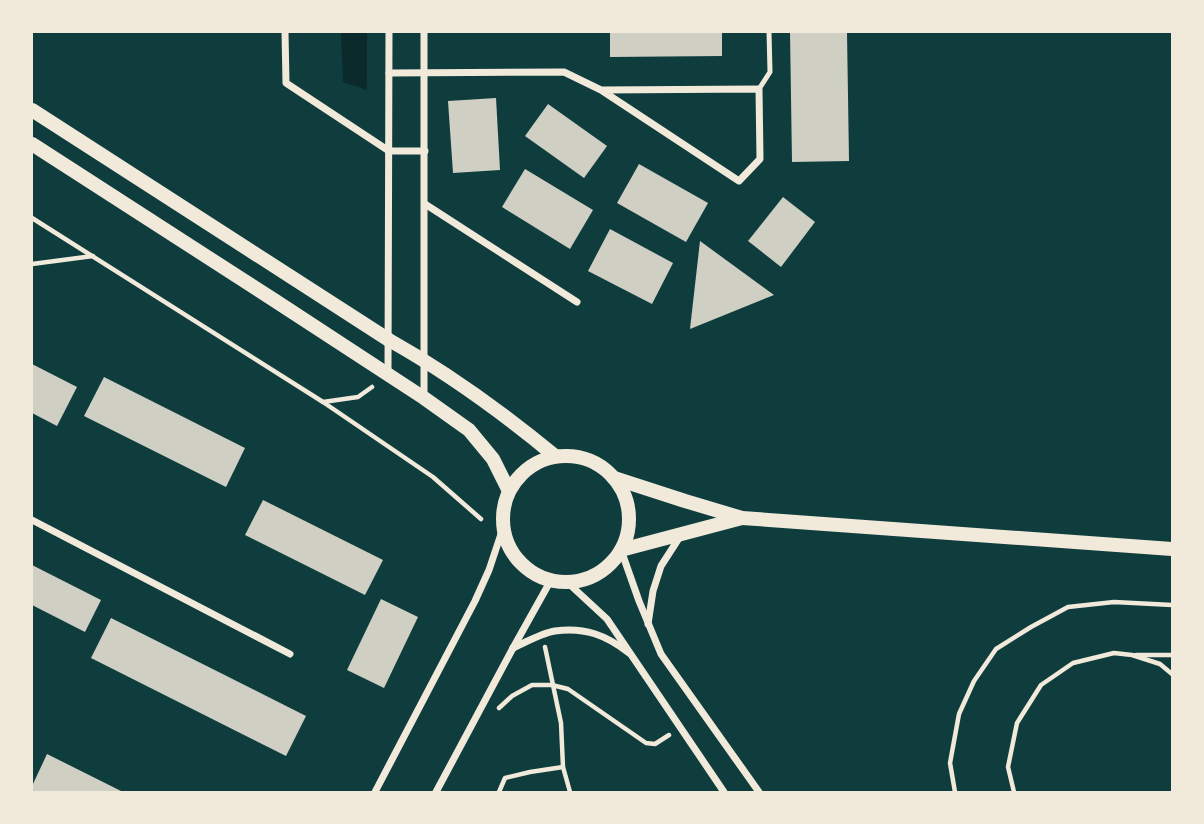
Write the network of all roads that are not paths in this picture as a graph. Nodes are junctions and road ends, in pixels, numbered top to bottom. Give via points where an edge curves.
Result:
1 (285, 32) edge
2 (389, 32) edge
3 (424, 32) edge
4 (769, 32) edge
5 (389, 73) junction
6 (425, 74) junction
7 (759, 89) junction
8 (601, 90) junction
9 (32, 110) edge
10 (32, 144) edge
11 (425, 150) junction
12 (389, 151) junction
13 (425, 204) junction
14 (577, 302) dead end
15 (389, 340) junction
16 (425, 360) junction
17 (388, 375) junction
18 (424, 398) junction
19 (555, 456) junction
20 (614, 478) junction
21 (509, 491) junction
22 (742, 518) junction
23 (32, 520) edge
24 (504, 525) junction
25 (682, 533) junction
26 (621, 550) junction
27 (1172, 550) edge
28 (551, 580) junction
29 (567, 582) junction
30 (648, 625) junction
31 (513, 648) junction
32 (290, 654) dead end
33 (635, 658) junction
34 (375, 793) edge
35 (436, 793) edge
36 (724, 793) edge
37 (759, 793) edge

1 - 12 street via 286,83
2 - 5 street
3 - 6 street
4 - 7 lane via 769,72
5 - 6 street
5 - 12 street
6 - 8 street via 564,72
6 - 11 street
7 - 8 street
7 - 8 street via 760,159 739,181
9 - 15 main road
10 - 17 main road
11 - 12 street
11 - 13 street
12 - 15 street
13 - 14 street
13 - 16 street
15 - 16 main road
15 - 17 street
16 - 18 street
16 - 19 main road
17 - 18 main road
18 - 21 main road via 469,429 493,459
19 - 20 main road via 582,457
19 - 21 main road via 530,467
20 - 22 main road
20 - 26 main road via 628,506 627,536
21 - 24 main road
22 - 25 main road
22 - 27 main road
23 - 32 street
24 - 28 main road via 513,554
24 - 34 street via 475,601
25 - 26 main road
25 - 30 street via 661,566
26 - 29 main road via 602,571
26 - 30 street
28 - 29 main road
28 - 31 street
29 - 33 street via 607,619
30 - 37 street via 661,654
31 - 33 street via 553,631 584,631 612,640
31 - 35 street
33 - 36 street

